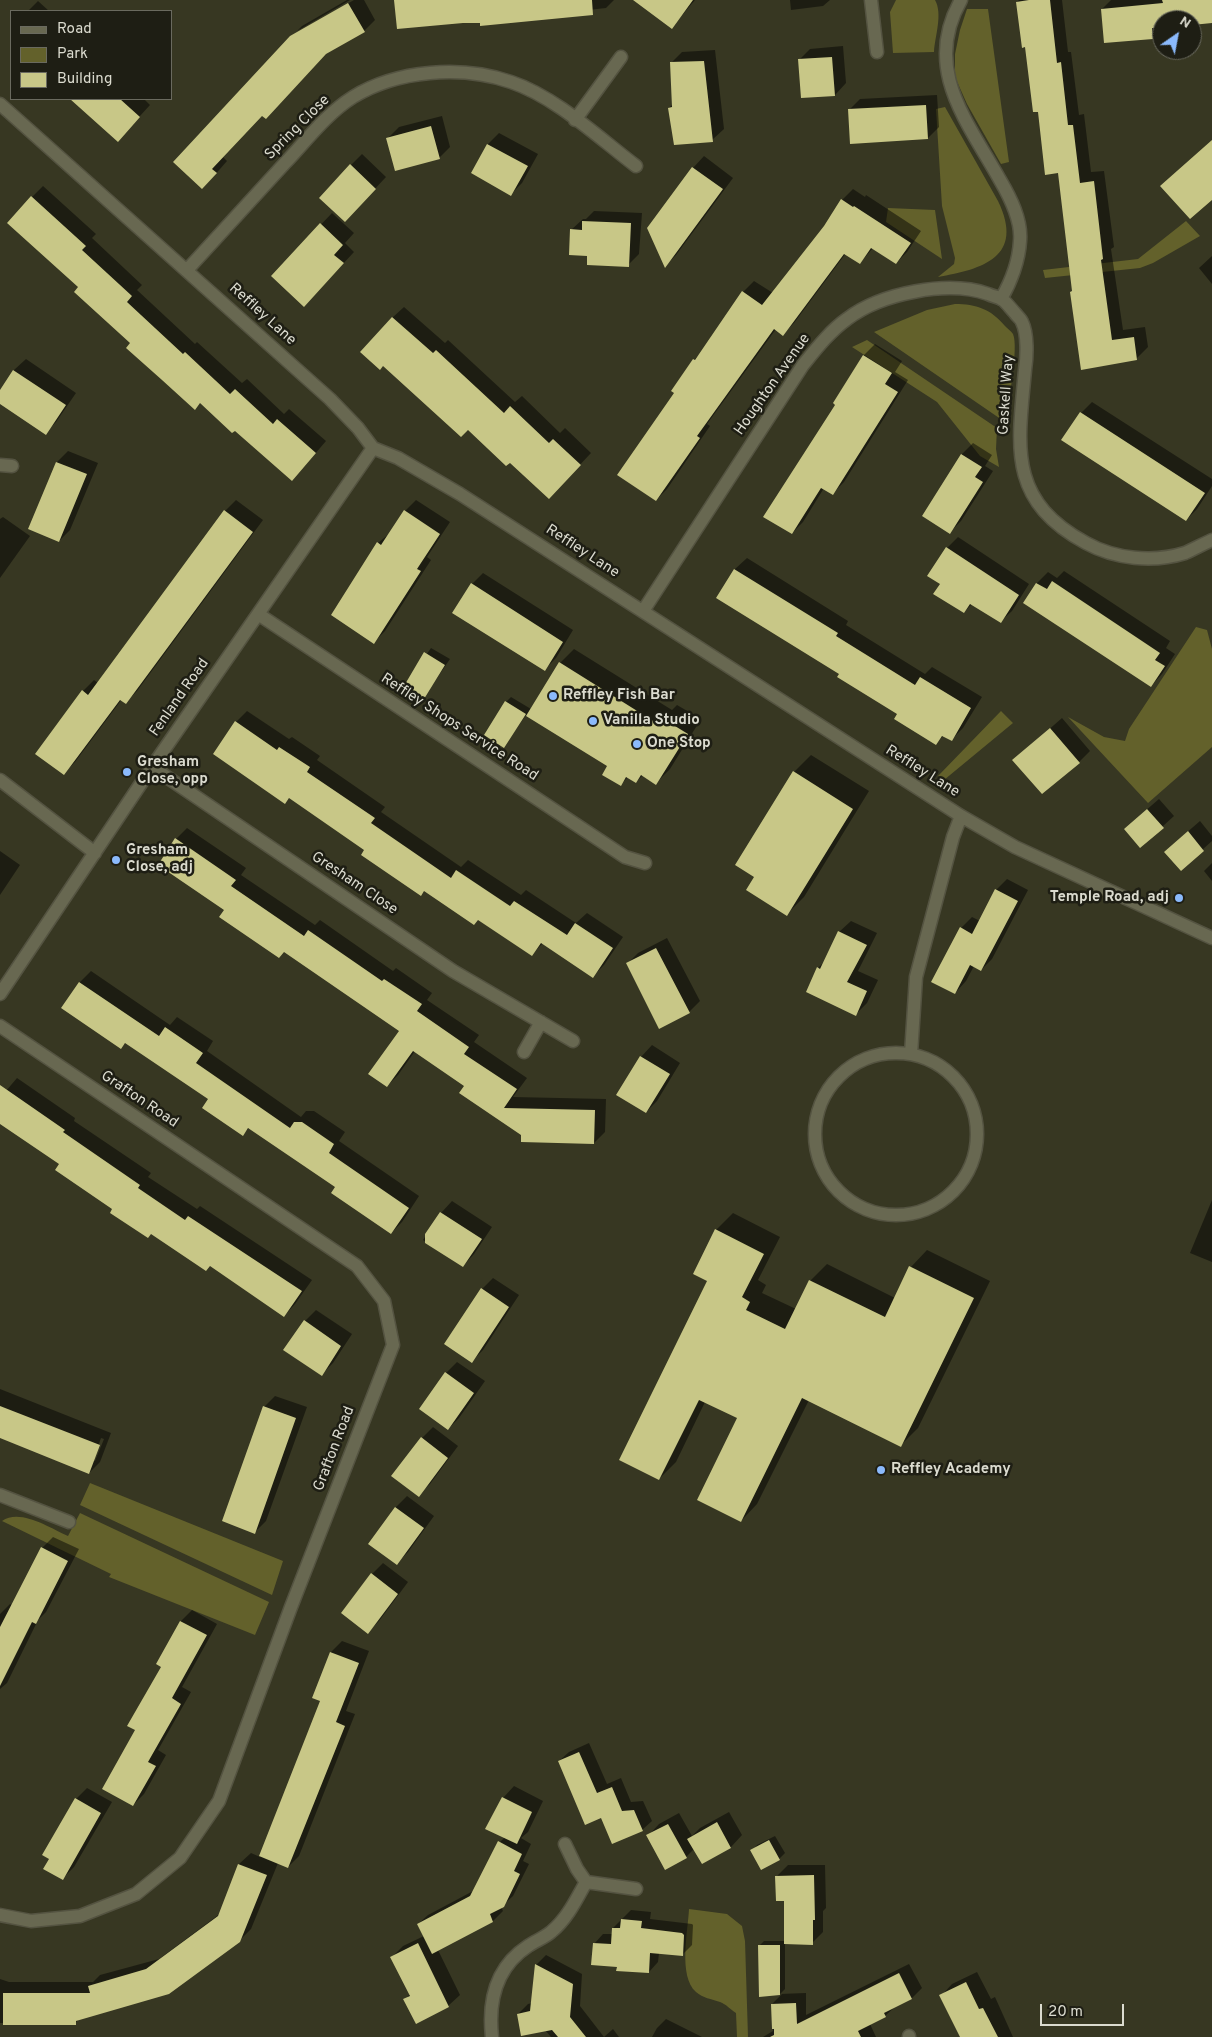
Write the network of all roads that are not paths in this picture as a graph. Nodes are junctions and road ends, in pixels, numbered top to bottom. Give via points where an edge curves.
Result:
1 (871, 0) edge
2 (959, 1) edge
3 (877, 52) dead end
4 (621, 57) dead end
5 (0, 104) edge
6 (575, 120) junction
7 (636, 166) dead end
8 (187, 270) junction
9 (1001, 299) junction
10 (373, 448) junction
11 (1212, 540) edge
12 (643, 611) junction
13 (258, 614) junction
14 (152, 767) junction
15 (0, 780) edge
16 (962, 816) junction
17 (95, 853) junction
18 (645, 863) dead end
19 (1212, 938) edge
20 (0, 994) edge
21 (541, 1022) junction
22 (0, 1026) edge
23 (572, 1041) dead end
24 (524, 1052) dead end
25 (911, 1054) junction
26 (0, 1495) edge
27 (69, 1522) dead end
28 (565, 1844) dead end
29 (586, 1882) junction
30 (636, 1889) dead end
31 (0, 1915) edge
32 (492, 2037) edge

1 - 3 street
2 - 9 street via 949,29 948,79 955,99 1007,191 1016,214 1020,240 1010,284
4 - 6 street
5 - 8 street, Reffley Lane
6 - 7 street, Spring Close
6 - 8 street, Spring Close via 542,97 512,82 486,75 450,72 416,75 379,84 352,98 325,120
8 - 10 street, Reffley Lane via 330,399
9 - 11 street, Gaskell Way via 1022,322 1027,351 1019,436 1021,466 1030,493 1047,515 1068,533 1094,548 1123,557 1151,558 1184,553
9 - 12 street, Houghton Avenue via 975,290 916,291 887,299 846,319 803,365
10 - 12 street, Reffley Lane via 398,458 460,494
10 - 13 street, Fenland Road
12 - 16 street, Reffley Lane
13 - 14 street, Fenland Road
13 - 18 street, Reffley Shops Service Road via 625,857
14 - 17 street, Fenland Road
14 - 21 street, Gresham Close via 453,970
15 - 17 street
16 - 19 street, Reffley Lane via 1015,847
16 - 25 street via 953,837 916,977
17 - 20 street, Fenland Road
21 - 23 street, Gresham Close
21 - 24 street
22 - 31 street, Grafton Road via 357,1266 384,1301 393,1345 219,1801 180,1858 136,1894 80,1916 31,1921
25 - 25 street via 942,1067 966,1092 977,1124 974,1158 967,1173 945,1199 914,1213 881,1214 852,1202 829,1179 816,1150 816,1118 828,1089 850,1066 878,1054
26 - 27 street
28 - 29 street
29 - 30 street
29 - 32 street via 564,1920 551,1933 526,1946 506,1965 494,1990 490,2018

